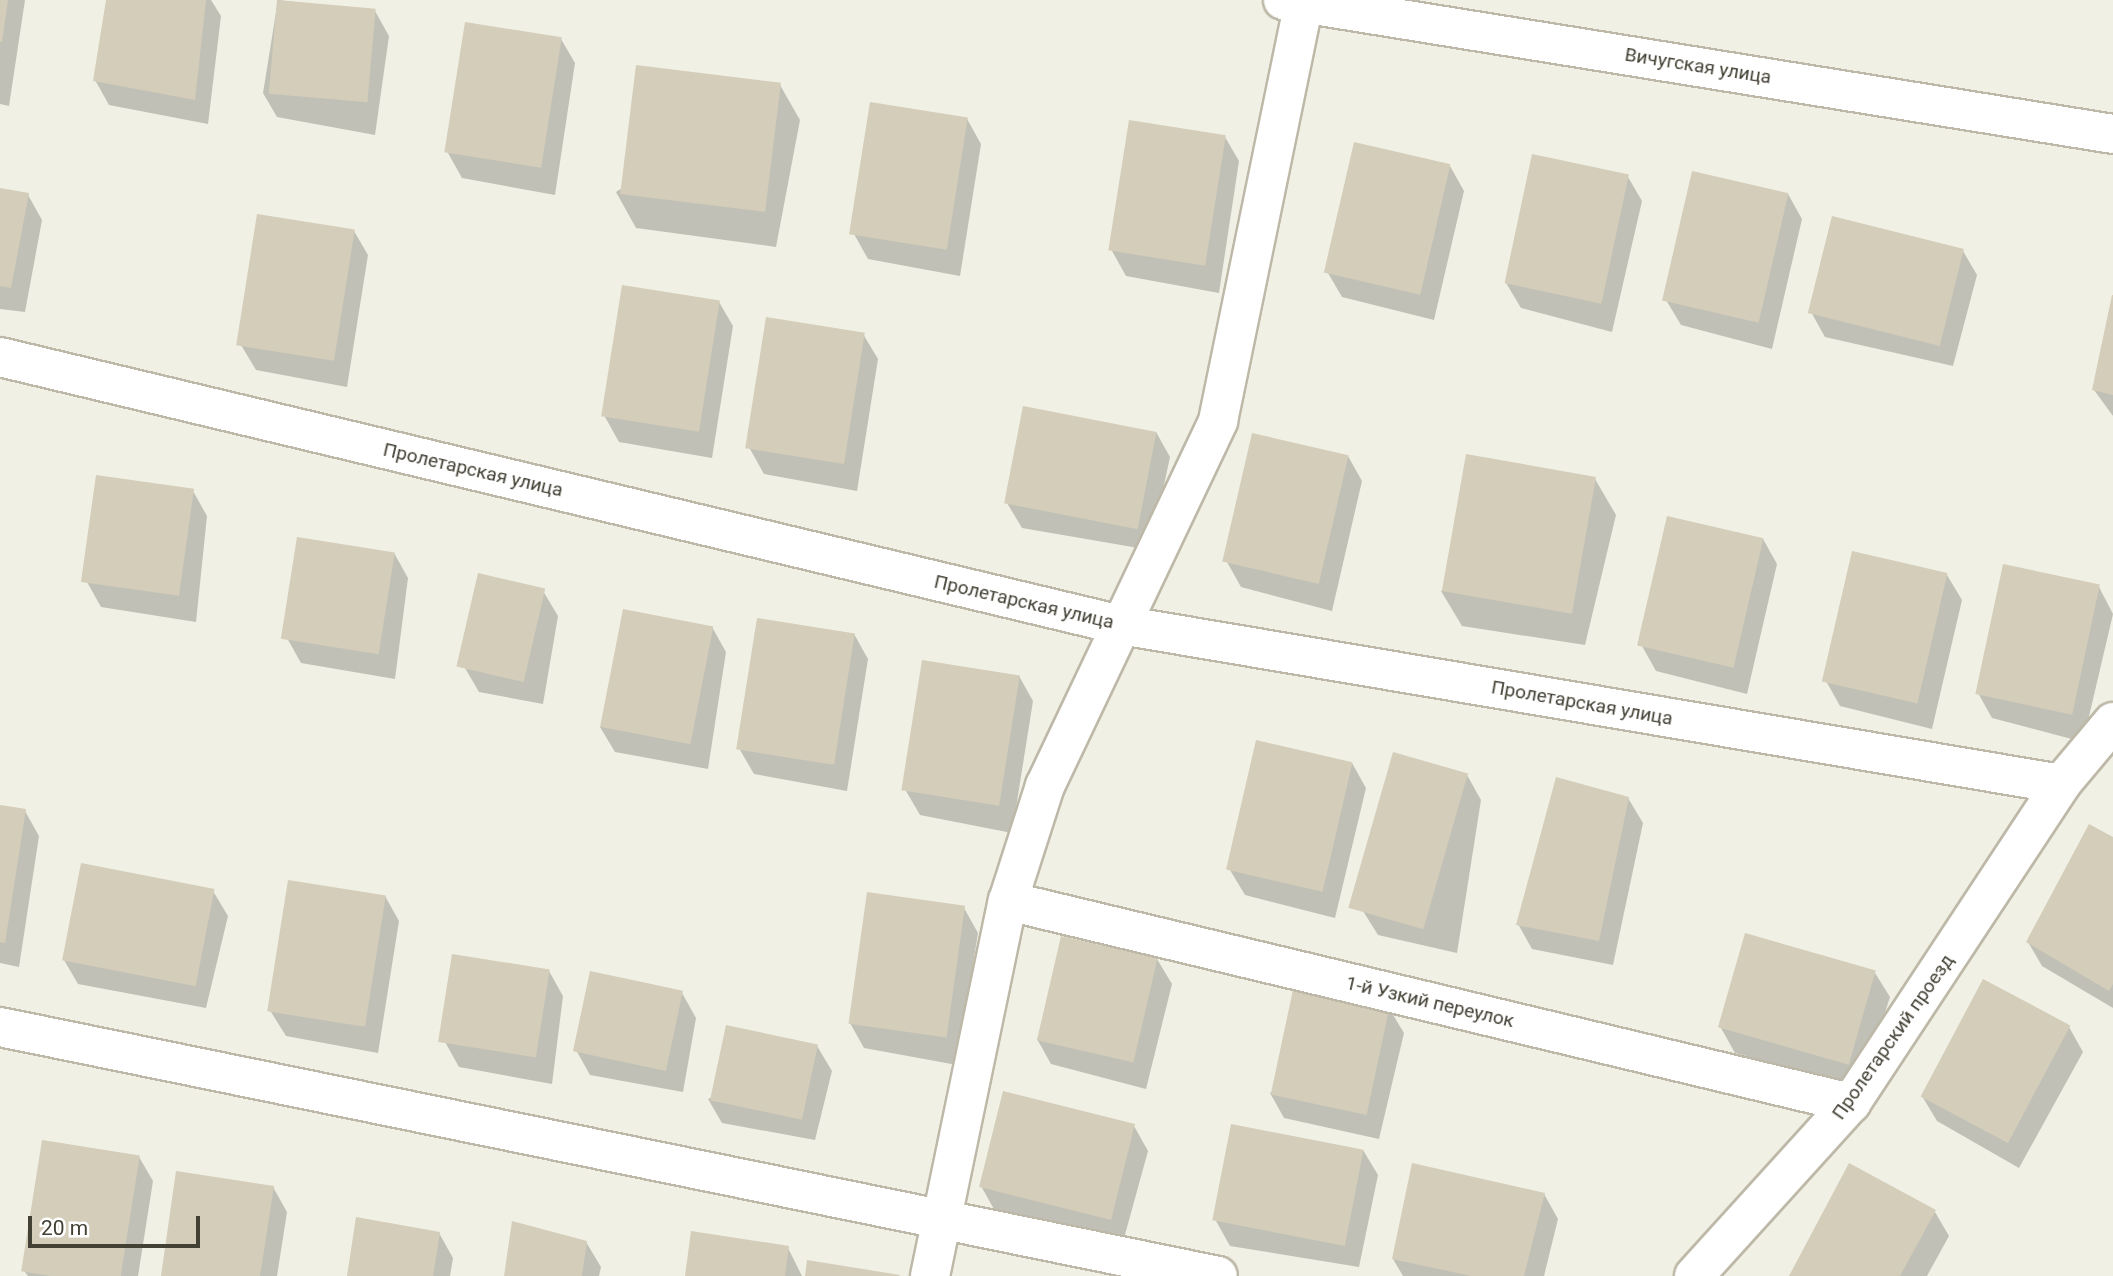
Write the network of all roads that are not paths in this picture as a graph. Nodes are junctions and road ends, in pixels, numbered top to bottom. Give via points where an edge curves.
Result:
1 (1307, 1) edge
2 (2113, 134) edge
3 (0, 357) edge
4 (1121, 625) junction
5 (2113, 722) edge
6 (2061, 784) junction
7 (1008, 901) junction
8 (0, 1027) edge
9 (1851, 1103) junction
10 (944, 1219) junction
11 (930, 1276) edge
12 (1218, 1276) edge
13 (1694, 1276) edge

1 - 2 street, Вичугская улица
1 - 4 street via 1218,421
3 - 4 street, Пролетарская улица
4 - 6 street, Пролетарская улица
4 - 7 street via 1045,786
5 - 6 street, Пролетарский проезд
6 - 9 street, Пролетарский проезд
7 - 9 street, 1-й Узкий переулок
7 - 10 street
8 - 10 street
9 - 13 street, Пролетарский проезд
10 - 11 street
10 - 12 street

